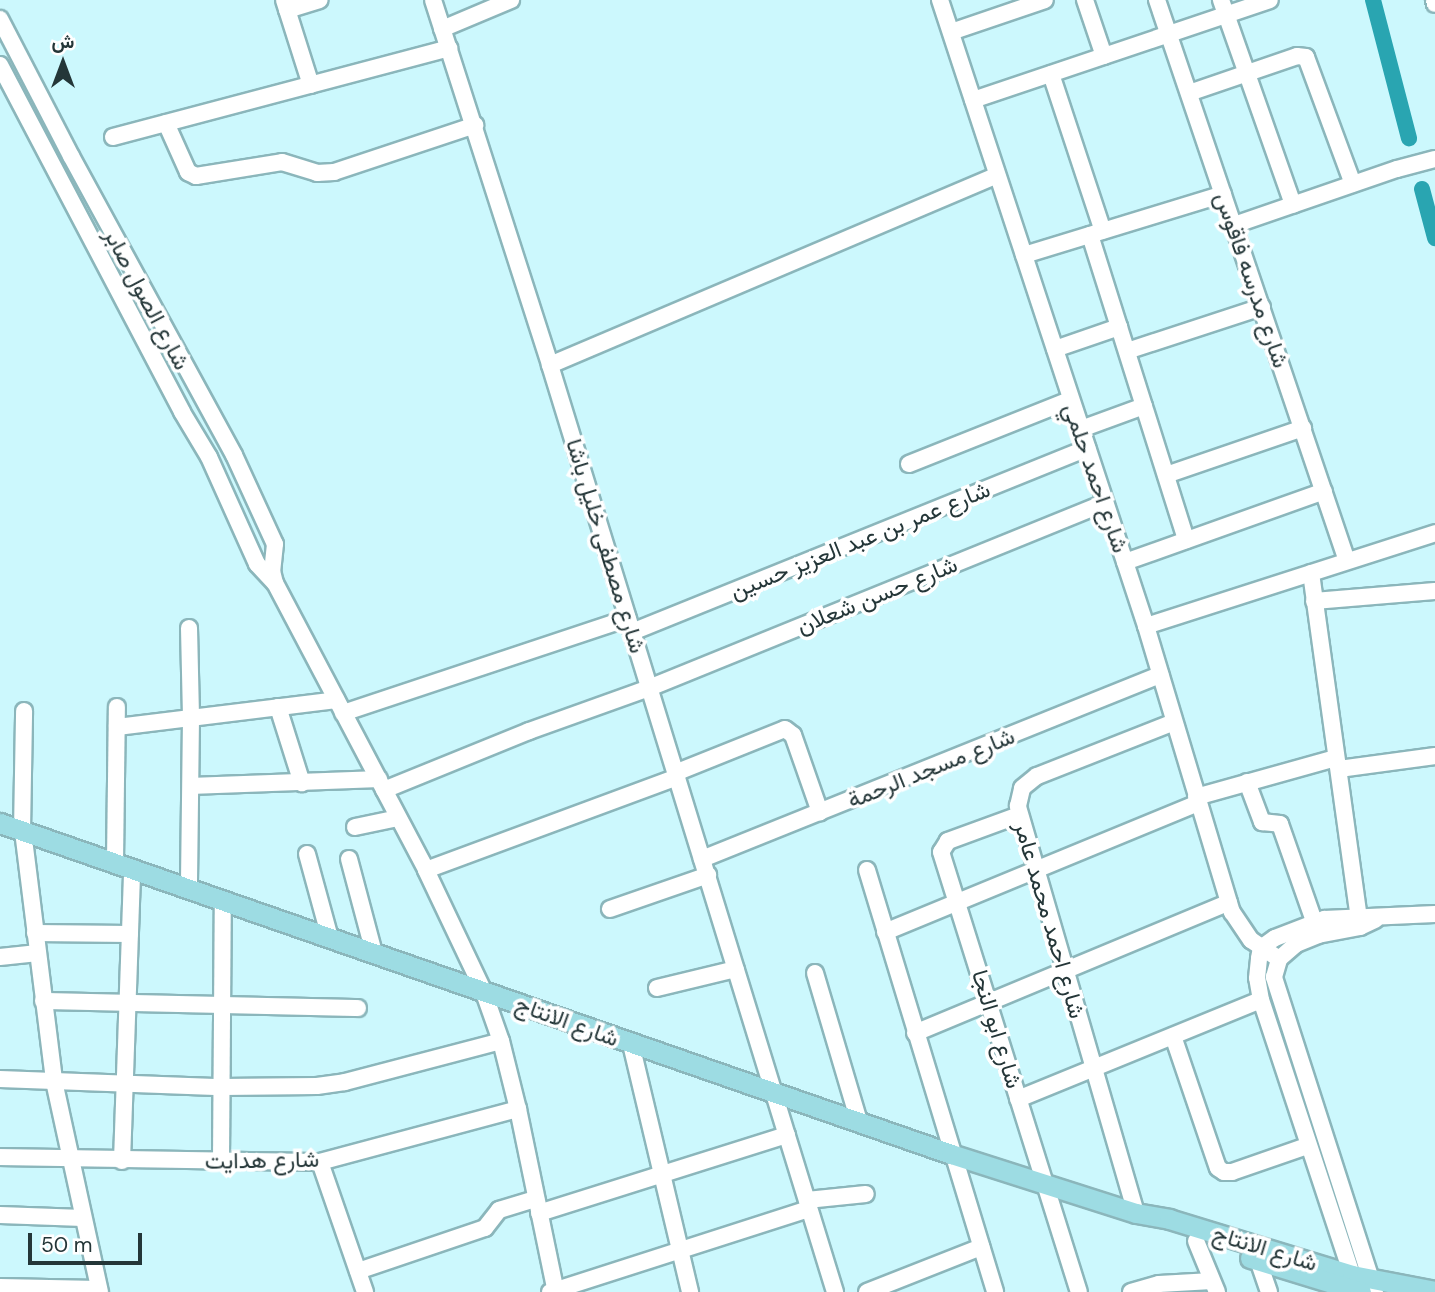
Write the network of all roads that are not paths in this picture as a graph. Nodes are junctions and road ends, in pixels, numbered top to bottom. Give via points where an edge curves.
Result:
1 (320, 0) edge
2 (433, 0) edge
3 (511, 0) edge
4 (940, 0) edge
5 (1045, 0) edge
6 (1085, 0) edge
7 (1157, 0) edge
8 (1270, 0) edge
9 (1017, 4) edge
10 (286, 5) edge
11 (1223, 8) edge
12 (0, 19) edge
13 (442, 29) junction
14 (951, 32) junction
15 (1169, 34) junction
16 (449, 48) junction
17 (1104, 56) junction
18 (0, 65) edge
19 (1247, 73) junction
20 (1051, 74) junction
21 (311, 85) junction
22 (1189, 93) junction
23 (973, 100) junction
24 (166, 123) junction
25 (475, 125) junction
26 (113, 137) dead end
27 (1435, 159) edge
28 (996, 176) junction
29 (1353, 184) junction
30 (1223, 194) junction
31 (1293, 205) junction
32 (1234, 225) junction
33 (1096, 233) junction
34 (1024, 255) junction
35 (1262, 307) junction
36 (1119, 327) junction
37 (1055, 349) junction
38 (1127, 351) junction
39 (550, 365) junction
40 (1070, 400) junction
41 (1144, 406) junction
42 (1303, 428) junction
43 (1081, 429) junction
44 (1087, 447) junction
45 (909, 464) dead end
46 (1166, 475) junction
47 (1324, 491) junction
48 (1105, 502) junction
49 (1435, 533) edge
50 (1186, 540) junction
51 (1347, 561) junction
52 (1125, 562) junction
53 (1311, 573) junction
54 (275, 583) junction
55 (1435, 591) edge
56 (1314, 601) junction
57 (630, 625) junction
58 (1146, 626) junction
59 (189, 628) dead end
60 (1160, 676) junction
61 (649, 688) junction
62 (339, 706) junction
63 (117, 707) dead end
64 (278, 707) junction
65 (24, 711) dead end
66 (191, 718) junction
67 (1174, 722) junction
68 (117, 727) junction
69 (1435, 756) edge
70 (1337, 764) junction
71 (676, 775) junction
72 (1247, 782) junction
73 (302, 783) junction
74 (382, 784) junction
75 (191, 786) junction
76 (1197, 800) junction
77 (820, 812) junction
78 (1020, 816) junction
79 (398, 818) junction
80 (0, 823) edge
81 (355, 827) dead end
82 (22, 831) junction
83 (307, 854) dead end
84 (349, 859) dead end
85 (123, 865) junction
86 (705, 867) junction
87 (426, 870) junction
88 (867, 870) dead end
89 (1035, 870) junction
90 (189, 889) junction
91 (223, 901) junction
92 (957, 902) junction
93 (1229, 902) junction
94 (610, 909) dead end
95 (1435, 914) edge
96 (1314, 921) junction
97 (1359, 922) junction
98 (885, 932) junction
99 (35, 933) junction
100 (130, 934) junction
101 (330, 938) junction
102 (1261, 948) junction
103 (38, 953) junction
104 (374, 953) junction
105 (0, 957) edge
106 (1279, 959) junction
107 (736, 969) junction
108 (1065, 970) junction
109 (815, 973) dead end
110 (657, 988) dead end
111 (483, 990) junction
112 (1261, 1000) junction
113 (43, 1001) junction
114 (988, 1002) junction
115 (127, 1003) junction
116 (222, 1005) junction
117 (358, 1008) dead end
118 (915, 1033) junction
119 (1172, 1036) junction
120 (501, 1041) junction
121 (631, 1044) junction
122 (1093, 1068) junction
123 (0, 1079) edge
124 (54, 1081) junction
125 (125, 1083) junction
126 (222, 1087) junction
127 (774, 1092) junction
128 (1018, 1099) junction
129 (518, 1109) junction
130 (859, 1122) junction
131 (787, 1135) junction
132 (1307, 1146) junction
133 (951, 1154) junction
134 (0, 1157) edge
135 (70, 1159) junction
136 (122, 1161) junction
137 (221, 1161) junction
138 (320, 1162) junction
139 (662, 1174) junction
140 (1044, 1184) junction
141 (866, 1194) dead end
142 (808, 1204) junction
143 (538, 1206) junction
144 (1136, 1213) junction
145 (0, 1215) edge
146 (83, 1217) junction
147 (1196, 1241) junction
148 (981, 1247) junction
149 (680, 1250) junction
150 (1258, 1260) junction
151 (358, 1271) junction
152 (1214, 1286) edge
153 (0, 1287) edge
154 (1362, 1287) edge
155 (99, 1290) edge
156 (554, 1291) edge
157 (365, 1292) edge
158 (690, 1292) edge
159 (835, 1292) edge
160 (867, 1292) edge
161 (995, 1292) edge
162 (1079, 1292) edge
163 (1131, 1292) edge
164 (1269, 1292) edge
165 (1435, 1292) edge

1 - 10 street
2 - 13 street, شارع مصطفى خليل باشا
3 - 13 street
4 - 14 street, شارع احمد حلمي
5 - 9 street
6 - 17 street
7 - 15 street, شارع مدرسه فاقوس
8 - 11 street
9 - 14 street
10 - 21 street
11 - 15 street
11 - 19 street
12 - 54 street, شارع الصول صابر via 234,455 275,544
13 - 16 street, شارع مصطفى خليل باشا
14 - 23 street, شارع احمد حلمي
15 - 17 street
15 - 22 street, شارع مدرسه فاقوس
16 - 21 street
16 - 25 street, شارع مصطفى خليل باشا
17 - 20 street
18 - 54 street, شارع الصول صابر via 209,457 257,564
19 - 22 street
19 - 29 street via 1300,55 1306,57
19 - 31 street
20 - 23 street
20 - 33 street
21 - 24 street
22 - 30 street, شارع مدرسه فاقوس
23 - 28 street, شارع احمد حلمي
24 - 25 street via 188,172 196,176 282,162 317,173 334,172
24 - 26 street
25 - 39 street, شارع مصطفى خليل باشا
27 - 29 street
28 - 34 street, شارع احمد حلمي
28 - 39 street
29 - 31 street
30 - 32 street, شارع مدرسه فاقوس
30 - 33 street
31 - 32 street
32 - 35 street, شارع مدرسه فاقوس
33 - 34 street
33 - 36 street
34 - 37 street, شارع احمد حلمي
35 - 38 street
35 - 42 street, شارع مدرسه فاقوس
36 - 37 street
36 - 38 street
37 - 40 street, شارع احمد حلمي
38 - 41 street
39 - 57 street, شارع مصطفى خليل باشا
40 - 43 street, شارع احمد حلمي
40 - 45 street
41 - 43 street
41 - 46 street
42 - 46 street
42 - 47 street, شارع مدرسه فاقوس
43 - 44 street, شارع احمد حلمي
44 - 48 street, شارع احمد حلمي
44 - 57 street, شارع عمر بن عبد العزيز حسين
46 - 50 street
47 - 50 street
47 - 51 street, شارع مدرسه فاقوس
48 - 52 street, شارع احمد حلمي
48 - 61 street, شارع حسن شعلان
49 - 51 street
50 - 52 street
51 - 53 street
52 - 58 street, شارع احمد حلمي
53 - 56 street
53 - 58 street
54 - 62 street, شارع الصول صابر
55 - 56 street
56 - 70 street
57 - 61 street, شارع مصطفى خليل باشا
57 - 62 street, شارع عمر بن عبد العزيز حسين
58 - 60 street, شارع احمد حلمي
59 - 66 street
60 - 67 street, شارع احمد حلمي
60 - 77 street, شارع مسجد الرحمة
61 - 71 street, شارع مصطفى خليل باشا
61 - 74 street, شارع حسن شعلان
62 - 64 street, شارع عمر بن عبد العزيز حسين
62 - 74 street, شارع الصول صابر
63 - 68 street
64 - 66 street, شارع عمر بن عبد العزيز حسين
64 - 73 street
65 - 82 street
66 - 68 street, شارع عمر بن عبد العزيز حسين
66 - 75 street
67 - 76 street, شارع احمد حلمي
67 - 78 street, شارع احمد محمد عامر via 1028,781 1019,797
68 - 85 street
69 - 70 street
70 - 72 street
70 - 97 street
71 - 77 street via 785,729 793,735
71 - 86 street, شارع مصطفى خليل باشا
71 - 87 street
72 - 76 street
72 - 96 street via 1262,822 1280,824
73 - 74 street, شارع حسن شعلان
73 - 75 street, شارع حسن شعلان
74 - 79 street, شارع الصول صابر
75 - 90 street
76 - 89 street
76 - 93 street, شارع احمد حلمي
77 - 86 street, شارع مسجد الرحمة
78 - 89 street, شارع احمد محمد عامر
78 - 92 street, شارع ابو النجا via 943,846
79 - 81 street
79 - 87 street, شارع الصول صابر
80 - 82 main road, شارع الانتاج
82 - 85 main road, شارع الانتاج
82 - 99 street
83 - 101 street
84 - 104 street
85 - 90 main road, شارع الانتاج
85 - 100 street
86 - 94 street, شارع مسجد الرحمة
86 - 107 street, شارع مصطفى خليل باشا
87 - 111 street, شارع الصول صابر
88 - 98 street
89 - 92 street
89 - 108 street, شارع احمد محمد عامر
90 - 91 main road, شارع الانتاج
91 - 101 main road, شارع الانتاج
91 - 116 street
92 - 98 street
92 - 114 street, شارع ابو النجا
93 - 102 street, شارع احمد حلمي via 1244,932
93 - 108 street
95 - 97 street
96 - 97 street
96 - 102 street
97 - 106 street via 1307,939
98 - 118 street
99 - 100 street
99 - 103 street
100 - 115 street
101 - 104 main road, شارع الانتاج
102 - 106 street, شارع احمد حلمي
102 - 112 street via 1257,978
103 - 105 street
103 - 113 street
104 - 111 main road, شارع الانتاج
106 - 154 street via 1274,977 1278,996
107 - 110 street
107 - 127 street, شارع مصطفى خليل باشا
108 - 114 street
108 - 122 street, شارع احمد محمد عامر
109 - 130 street
111 - 120 street, شارع الصول صابر
111 - 121 main road, شارع الانتاج
112 - 119 street
112 - 132 street
113 - 115 street
113 - 124 street
114 - 118 street
114 - 128 street, شارع ابو النجا
115 - 116 street
115 - 125 street
116 - 117 street
116 - 126 street
118 - 133 street
119 - 122 street
119 - 132 street via 1218,1168 1232,1172
120 - 126 street via 331,1084
120 - 129 street, شارع الصول صابر
121 - 127 main road, شارع الانتاج
121 - 139 street
122 - 128 street
122 - 144 street, شارع احمد محمد عامر
123 - 124 street
124 - 125 street
124 - 135 street
125 - 126 street
125 - 136 street
126 - 137 street
127 - 130 main road, شارع الانتاج
127 - 131 street, شارع مصطفى خليل باشا
128 - 140 street, شارع ابو النجا
129 - 138 street, شارع هدايت
129 - 143 street, شارع الصول صابر
130 - 133 main road, شارع الانتاج
131 - 139 street
131 - 142 street, شارع مصطفى خليل باشا
132 - 154 street
133 - 140 main road, شارع الانتاج
133 - 148 street
134 - 135 street, شارع هدايت
135 - 136 street, شارع هدايت
135 - 146 street
136 - 137 street, شارع هدايت
137 - 138 street, شارع هدايت
138 - 151 street
139 - 143 street
139 - 149 street
140 - 144 main road, شارع الانتاج
140 - 162 street, شارع ابو النجا
141 - 142 street
142 - 149 street
142 - 159 street, شارع مصطفى خليل باشا
143 - 151 street via 499,1210 485,1228
143 - 156 street, شارع الصول صابر
144 - 147 main road, شارع الانتاج via 1166,1231
144 - 154 main road, شارع الانتاج via 1170,1219
145 - 146 street
146 - 155 street
147 - 150 main road, شارع الانتاج
147 - 152 street
148 - 160 street
148 - 161 street
149 - 156 street
149 - 158 street
150 - 154 main road, شارع الانتاج
150 - 164 street
151 - 157 street
152 - 163 street via 1166,1283
153 - 155 street
154 - 165 main road, شارع الانتاج

